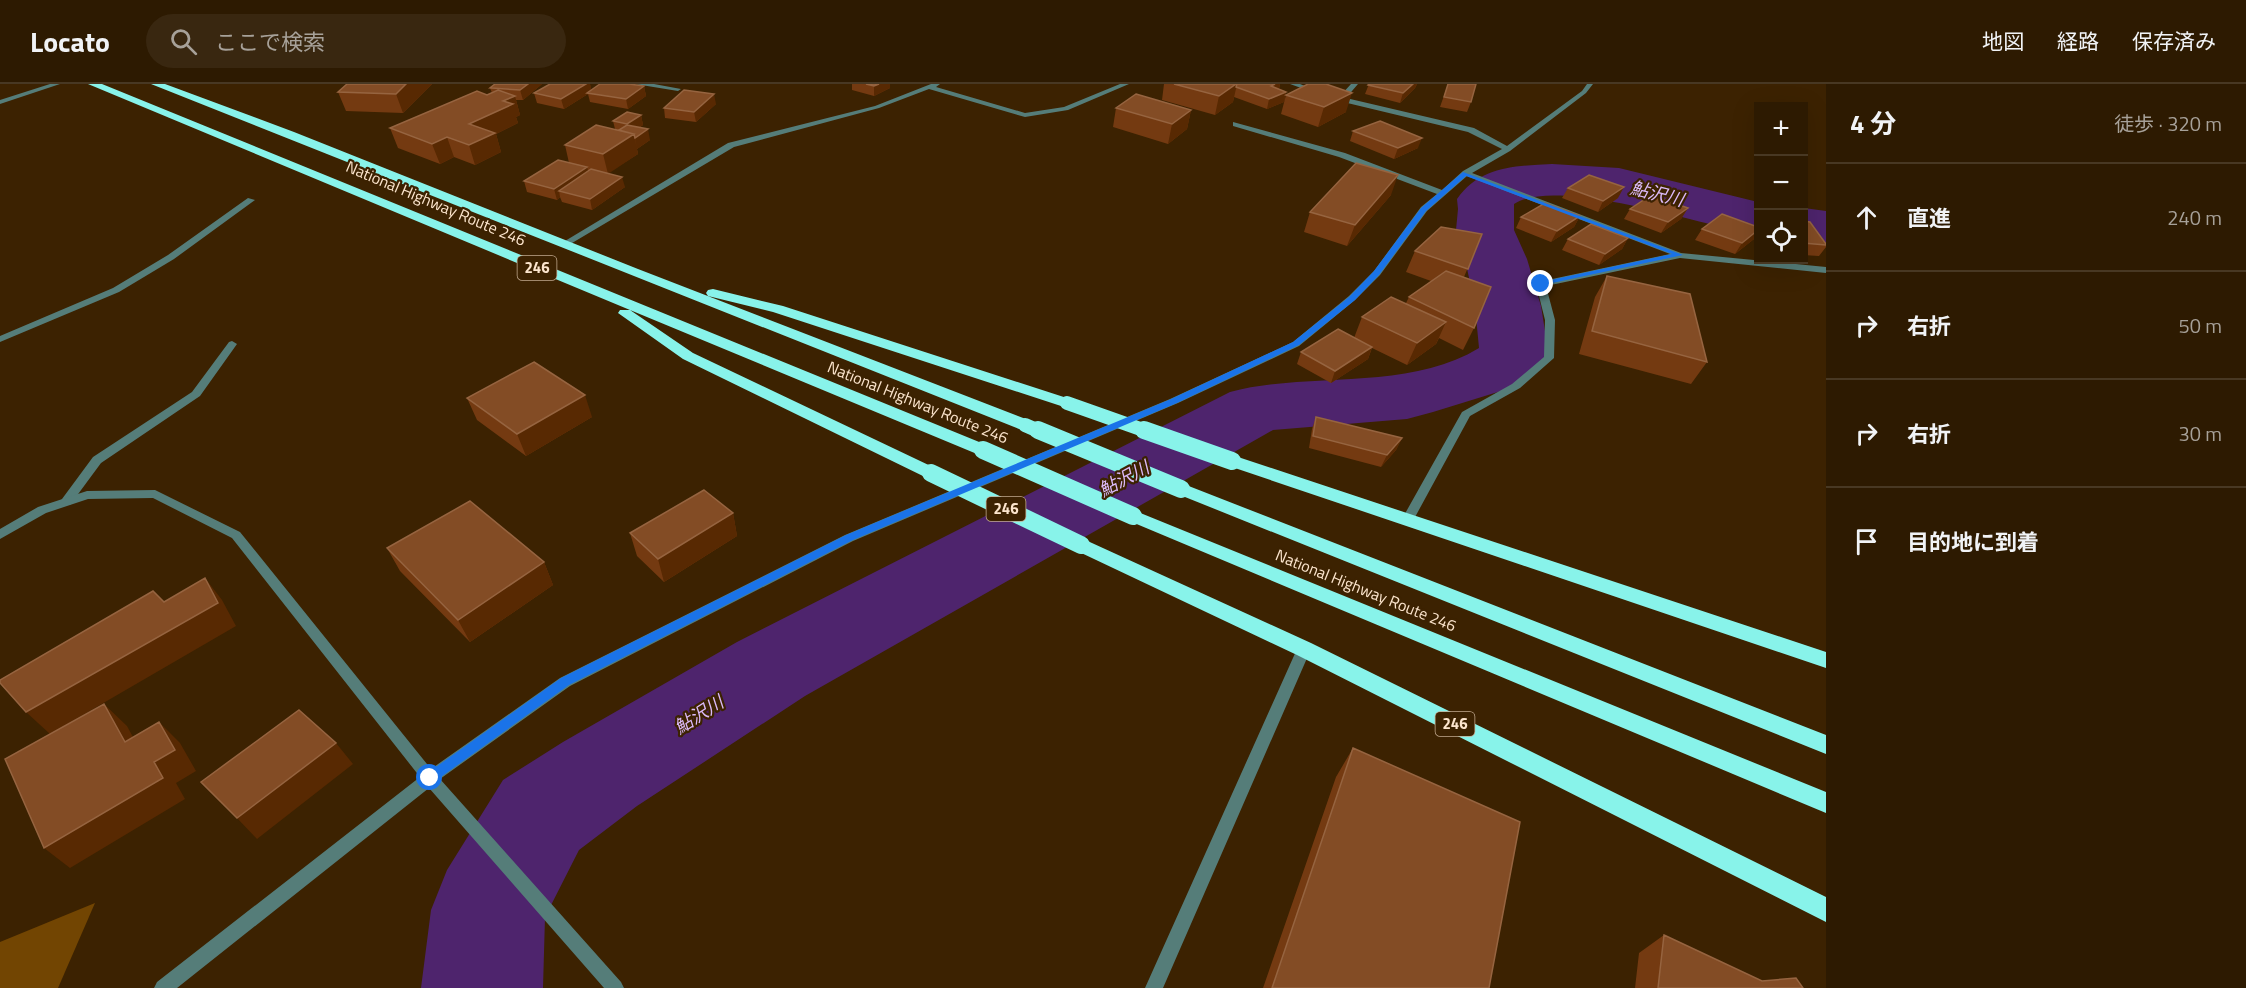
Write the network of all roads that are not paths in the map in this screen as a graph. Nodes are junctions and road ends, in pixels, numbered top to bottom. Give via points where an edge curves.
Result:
1 (57, 84) edge
2 (93, 84) edge
3 (156, 84) edge
4 (638, 84) edge
5 (1126, 84) edge
6 (1293, 84) edge
7 (1355, 84) edge
8 (1590, 84) edge
9 (934, 86) edge
10 (678, 89) dead end
11 (1341, 100) junction
12 (0, 102) edge
13 (1236, 124) dead end
14 (1507, 149) junction
15 (1466, 173) junction
16 (1443, 193) junction
17 (251, 200) dead end
18 (564, 244) junction
19 (1680, 255) junction
20 (1826, 270) edge
21 (633, 272) junction
22 (597, 293) junction
23 (0, 339) edge
24 (232, 344) dead end
25 (66, 502) junction
26 (1408, 519) junction
27 (0, 534) edge
28 (1304, 649) junction
29 (1826, 661) edge
30 (1826, 745) edge
31 (430, 778) junction
32 (1826, 803) edge
33 (1826, 910) edge
34 (163, 988) edge
35 (615, 988) edge
36 (1154, 988) edge

1 - 12 street
2 - 22 highway, National Highway Route 246 / 246
3 - 18 highway, National Highway Route 246 / 246
4 - 10 street
5 - 9 street via 1066,109 1025,115
6 - 11 street
7 - 11 street
8 - 14 street
9 - 18 street via 877,107 731,145
11 - 14 street via 1471,130
13 - 16 street via 1342,155
14 - 15 street
15 - 16 street
15 - 19 street
16 - 31 street via 1424,209 1377,273 1296,344 1174,401 849,538 565,681
17 - 23 street via 116,291
18 - 21 highway, National Highway Route 246 / 246
19 - 20 street
19 - 26 street via 1541,284 1550,320 1549,358 1516,386 1466,414
21 - 26 highway, 246, bridge via 778,309
21 - 30 highway, National Highway Route 246 / 246, bridge
22 - 28 highway, 246, bridge via 688,356
22 - 32 highway, National Highway Route 246 / 246, bridge
24 - 25 street via 196,394 98,460
25 - 27 street via 42,510
25 - 31 street via 87,495 155,494 236,535
26 - 29 highway, 246
28 - 33 highway, 246
28 - 36 street
31 - 34 street
31 - 35 street

